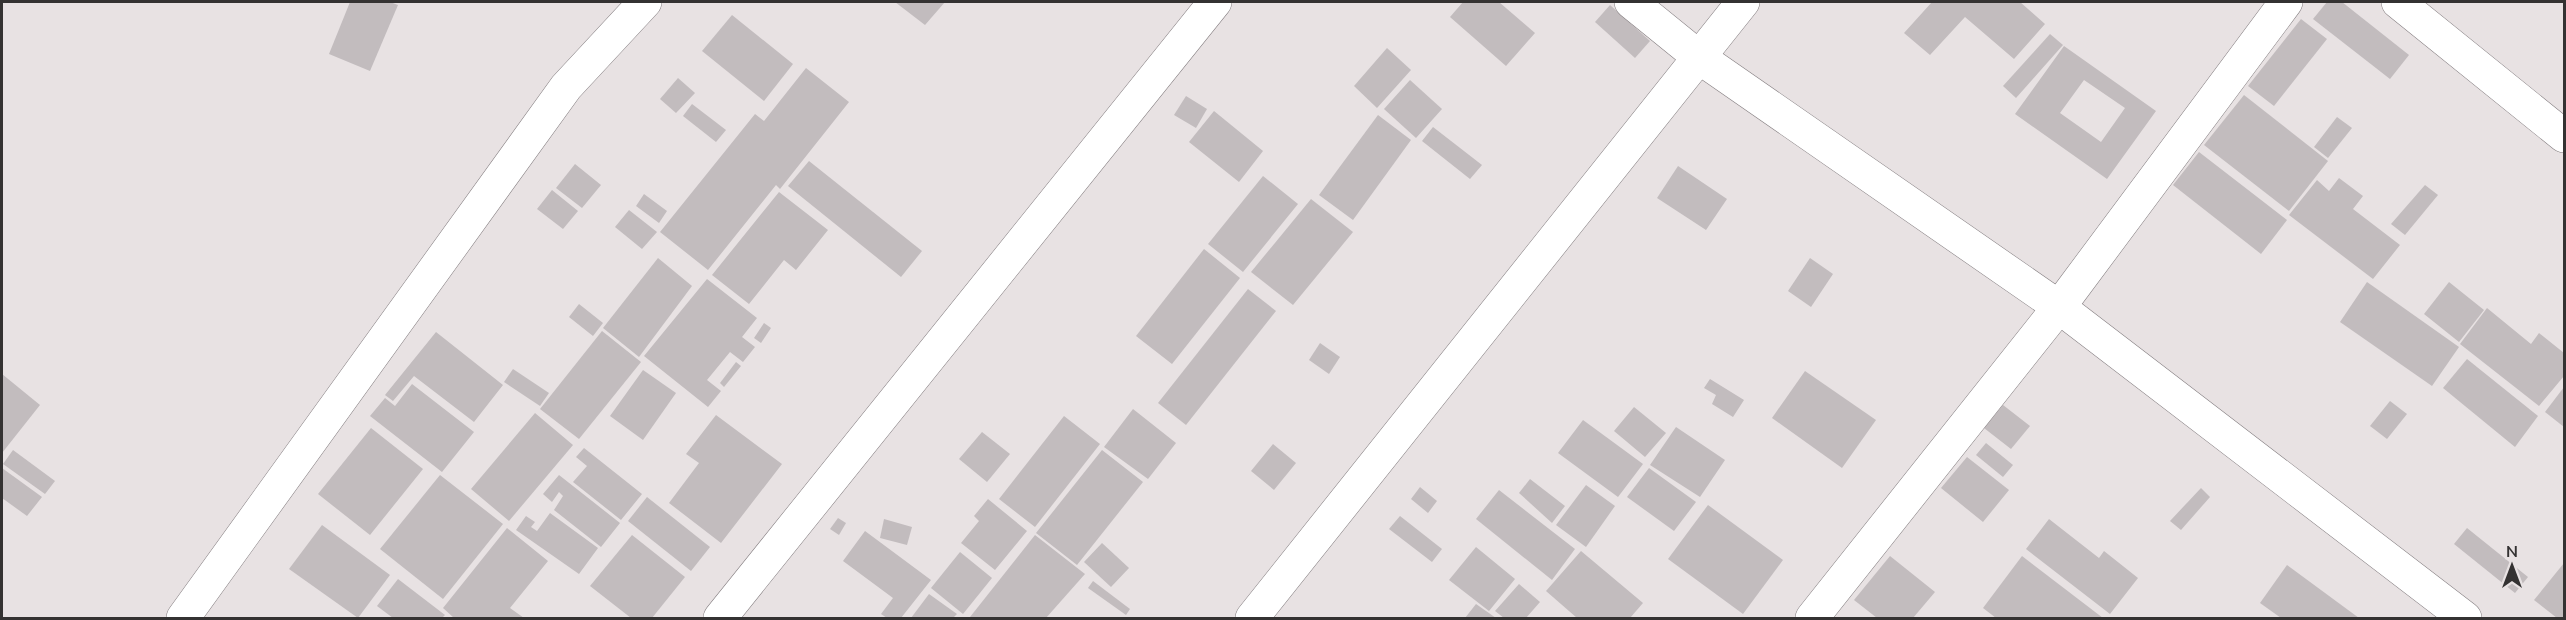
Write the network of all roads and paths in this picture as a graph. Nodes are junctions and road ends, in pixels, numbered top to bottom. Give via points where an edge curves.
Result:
1 (645, 2) edge
2 (1215, 2) edge
3 (1631, 2) edge
4 (1743, 2) edge
5 (2286, 2) edge
6 (2398, 2) edge
7 (1700, 58) junction
8 (2565, 136) edge
9 (2059, 307) junction
10 (183, 618) edge
11 (720, 618) edge
12 (1252, 618) edge
13 (1812, 618) edge
14 (2465, 618) edge

1 - 10 street via 566,87
2 - 11 street
3 - 7 street
4 - 7 street
5 - 9 street
6 - 8 street
7 - 9 street
7 - 12 street
9 - 13 street
9 - 14 street

